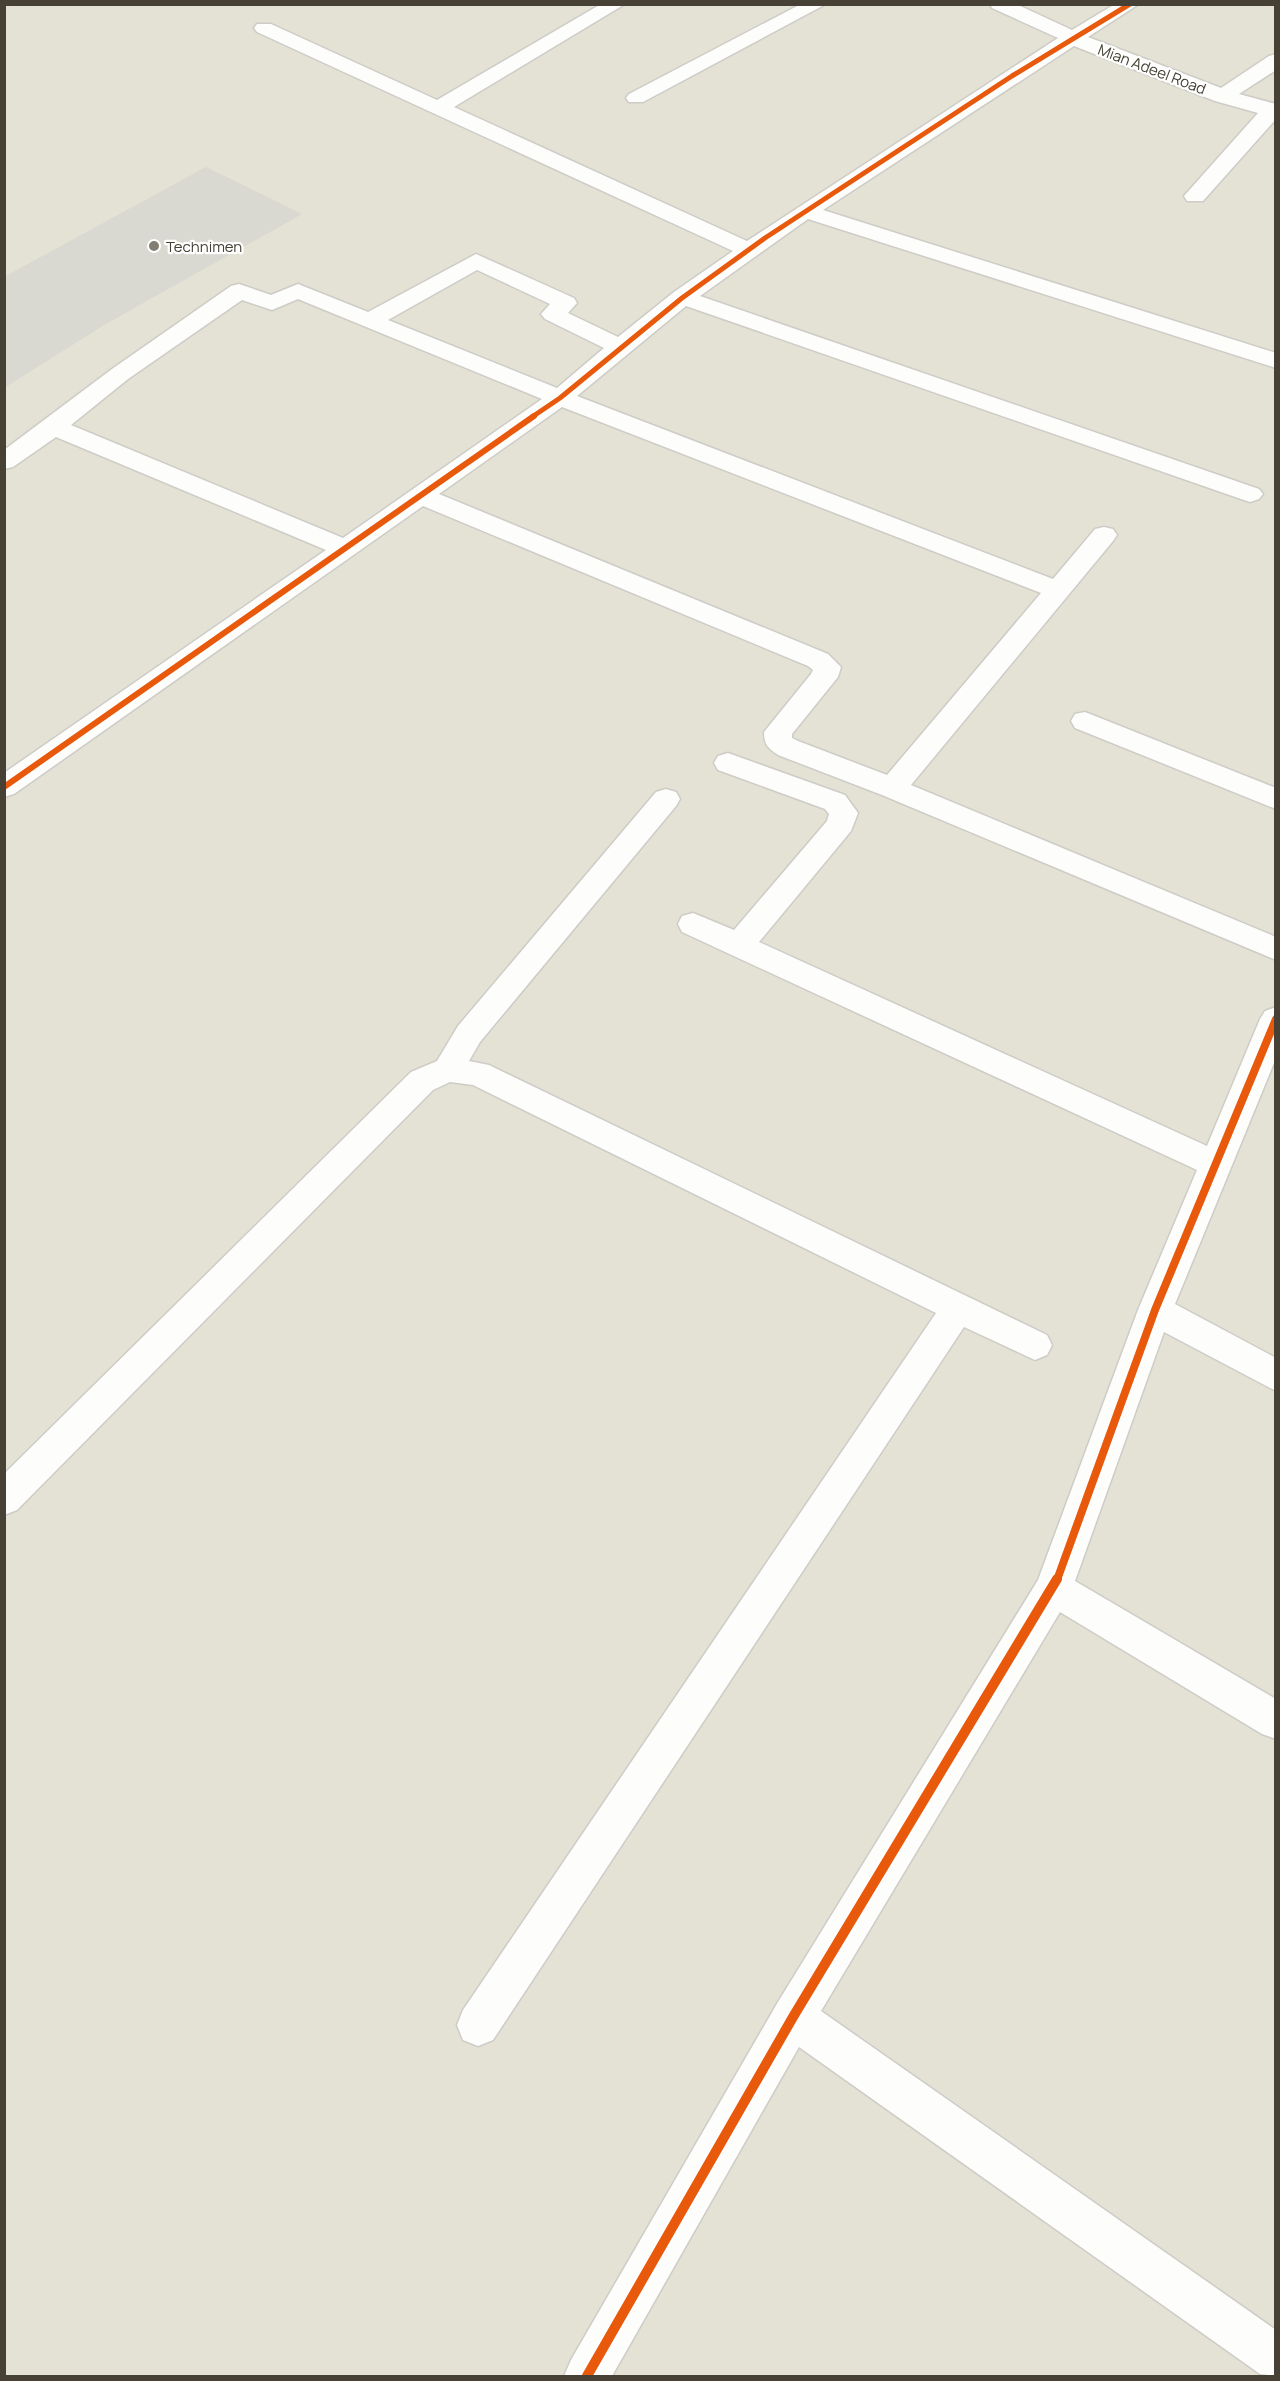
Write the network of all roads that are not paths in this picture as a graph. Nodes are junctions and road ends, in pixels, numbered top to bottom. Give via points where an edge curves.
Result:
1 (616, 4) edge
2 (817, 4) edge
3 (999, 4) edge
4 (1130, 4) edge
5 (264, 28) dead end
6 (1070, 38) junction
7 (1275, 60) edge
8 (1222, 96) junction
9 (636, 98) dead end
10 (438, 108) junction
11 (1274, 110) edge
12 (1195, 196) dead end
13 (805, 211) junction
14 (747, 249) junction
15 (682, 297) junction
16 (372, 319) junction
17 (618, 346) junction
18 (1275, 361) edge
19 (560, 398) junction
20 (54, 427) junction
21 (4, 462) edge
22 (1250, 494) dead end
23 (419, 495) junction
24 (1104, 535) dead end
25 (344, 548) junction
26 (1057, 590) junction
27 (1084, 721) dead end
28 (728, 764) dead end
29 (4, 787) edge
30 (892, 788) junction
31 (666, 799) dead end
32 (1275, 799) edge
33 (693, 924) dead end
34 (739, 945) junction
35 (1275, 949) edge
36 (1275, 1019) edge
37 (448, 1070) junction
38 (1264, 1083) edge
39 (1215, 1164) junction
40 (958, 1308) junction
41 (1155, 1310) junction
42 (1035, 1346) dead end
43 (1275, 1376) edge
44 (4, 1499) edge
45 (1054, 1588) junction
46 (1275, 1721) edge
47 (793, 2017) junction
48 (478, 2025) dead end
49 (1275, 2358) edge
50 (587, 2376) edge

1 - 10 street
2 - 9 street
3 - 6 street, Mian Adeel Road
4 - 6 street
5 - 10 street
6 - 8 street, Mian Adeel Road
6 - 13 street
7 - 8 street
8 - 11 street, Mian Adeel Road
10 - 14 street
11 - 12 street
13 - 14 street
13 - 18 street
14 - 15 street
15 - 17 street
15 - 22 street
16 - 17 street via 476,261 566,303 553,314
16 - 19 street
16 - 20 street via 298,291 272,303 239,291 120,374
17 - 19 street
19 - 23 street
19 - 26 street
20 - 21 street
20 - 25 street
23 - 25 street
23 - 30 street via 818,660 826,667 824,677 778,732 778,741
24 - 26 street
25 - 29 street
26 - 30 street
27 - 32 street
28 - 34 street via 835,802 844,813 841,824
30 - 35 street
31 - 37 street via 470,1034
33 - 34 street
34 - 39 street
36 - 38 street
37 - 40 street via 478,1074
37 - 44 street via 422,1081
38 - 39 street
39 - 41 street
40 - 42 street
40 - 48 street
41 - 43 street
41 - 45 street
45 - 46 street
45 - 47 street
47 - 49 street
47 - 50 street

